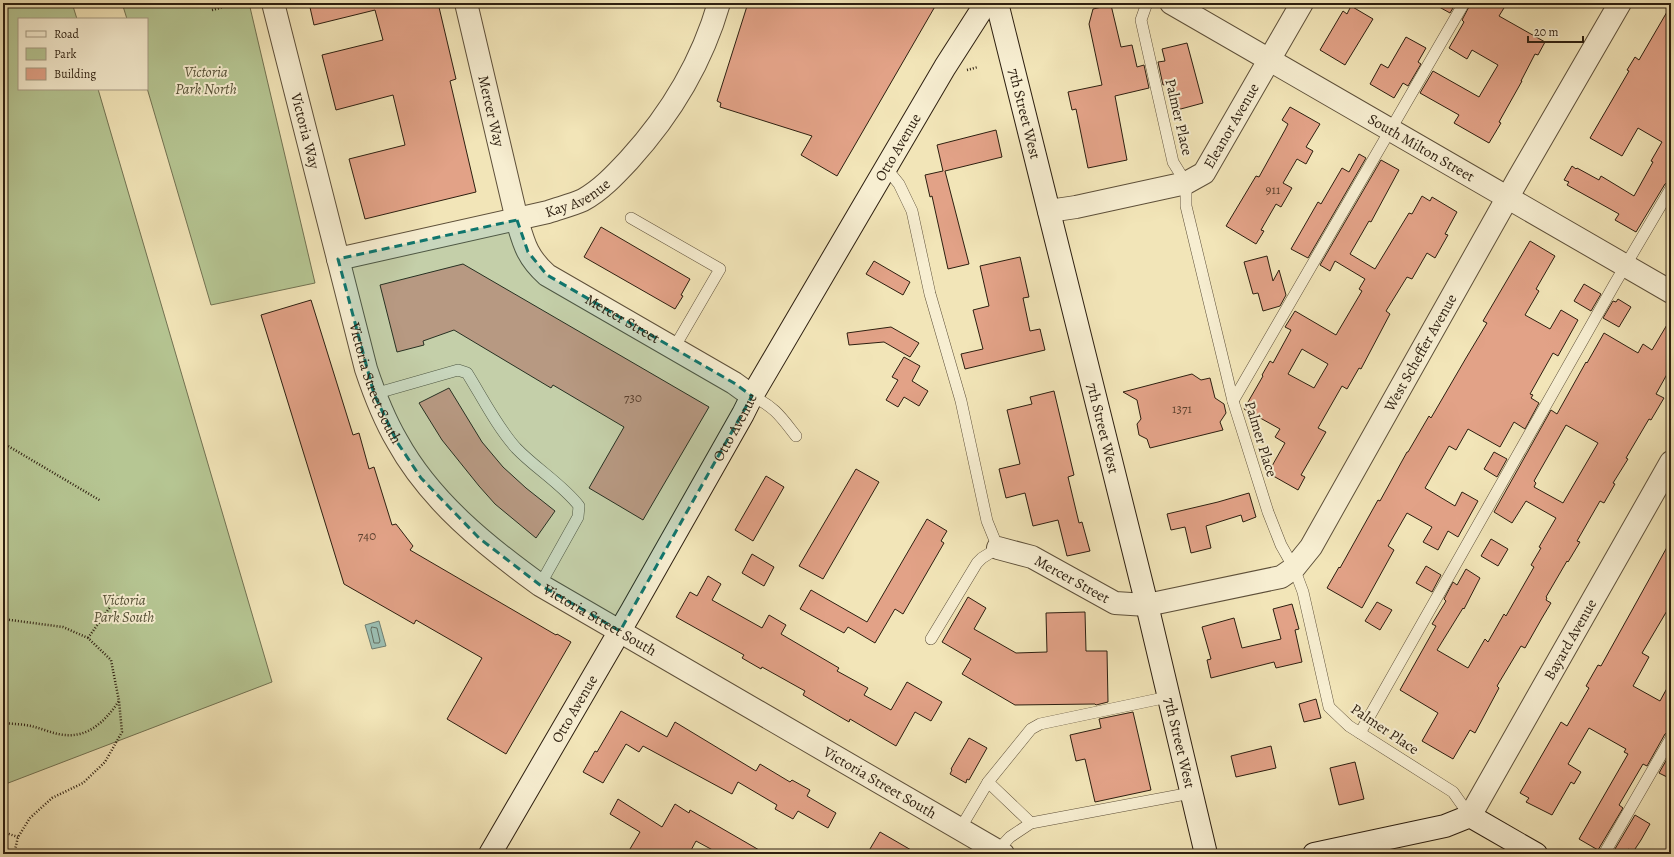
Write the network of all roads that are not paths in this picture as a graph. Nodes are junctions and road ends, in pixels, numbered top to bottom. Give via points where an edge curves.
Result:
1 (273, 3) edge
2 (466, 3) edge
3 (719, 3) edge
4 (986, 3) edge
5 (997, 3) edge
6 (1147, 3) edge
7 (1171, 3) edge
8 (1302, 3) edge
9 (1464, 3) edge
10 (1620, 3) edge
11 (1270, 60) junction
12 (1391, 130) junction
13 (886, 168) junction
14 (1186, 183) junction
15 (1671, 188) edge
16 (1508, 198) junction
17 (1049, 211) junction
18 (631, 218) dead end
19 (517, 220) junction
20 (338, 260) junction
21 (1626, 265) junction
22 (1671, 292) edge
23 (674, 348) junction
24 (374, 394) junction
25 (752, 396) junction
26 (1233, 401) junction
27 (796, 436) dead end
28 (1671, 462) edge
29 (998, 548) junction
30 (1294, 568) junction
31 (540, 585) junction
32 (1147, 605) junction
33 (620, 631) junction
34 (932, 639) dead end
35 (1168, 697) junction
36 (1360, 733) junction
37 (1671, 738) edge
38 (988, 782) junction
39 (1190, 793) junction
40 (1470, 816) junction
41 (1031, 823) junction
42 (960, 829) junction
43 (1342, 851) edge
44 (998, 853) edge
45 (490, 854) edge
46 (1206, 854) edge
47 (1314, 854) edge
48 (1536, 854) edge
49 (1604, 854) edge

1 - 20 street, Victoria Way
2 - 19 street, Mercer Way
3 - 19 street, Kay Avenue via 704,45 678,96 646,142 601,188 582,200
4 - 13 street, Otto Avenue
5 - 17 street, 7th Street West
6 - 14 lane, Palmer Place via 1141,20 1173,162
7 - 11 street, South Milton Street
8 - 11 street, Eleanor Avenue
9 - 12 lane
10 - 16 street, West Scheffer Avenue
11 - 12 street, South Milton Street
11 - 14 street, Eleanor Avenue via 1204,173
12 - 16 street, South Milton Street
12 - 26 lane
13 - 25 street, Otto Avenue
13 - 29 lane via 899,184 912,211 930,294 960,401 986,521
14 - 17 street, Eleanor Avenue
14 - 26 lane, Palmer Place via 1186,206
15 - 21 lane
16 - 21 street, South Milton Street
16 - 30 street, West Scheffer Avenue via 1310,548
17 - 32 street, 7th Street West
18 - 23 lane via 720,269
19 - 20 street, Kay Avenue
19 - 23 street, Mercer Street via 528,252 547,275
20 - 24 street, Victoria Street South
21 - 22 street, South Milton Street
21 - 36 lane
23 - 25 street, Mercer Street
24 - 31 street, Victoria Street South via 397,442 421,478 479,538
24 - 31 lane via 458,370 467,373 515,447 579,506 578,517
25 - 27 lane via 776,411
25 - 33 street, Otto Avenue
26 - 30 lane, Palmer Place via 1268,512 1281,545
28 - 40 street, Bayard Avenue
29 - 32 street, Mercer Street via 1032,558 1115,603
29 - 34 lane via 977,563
30 - 32 street, West Scheffer Avenue via 1281,576
30 - 36 lane, Palmer Place via 1303,592 1329,706
31 - 33 street, Victoria Street South
32 - 35 street, 7th Street West
33 - 42 street, Victoria Street South
33 - 45 street, Otto Avenue
35 - 38 lane via 1040,724 1030,729
35 - 39 street, 7th Street West
36 - 40 lane, Palmer Place via 1453,792
37 - 49 lane
38 - 41 lane
38 - 42 lane
39 - 41 lane
39 - 46 street, 7th Street West
40 - 43 street via 1445,826
40 - 48 street
41 - 44 lane via 1010,837
42 - 44 street, Victoria Street South
43 - 47 street

